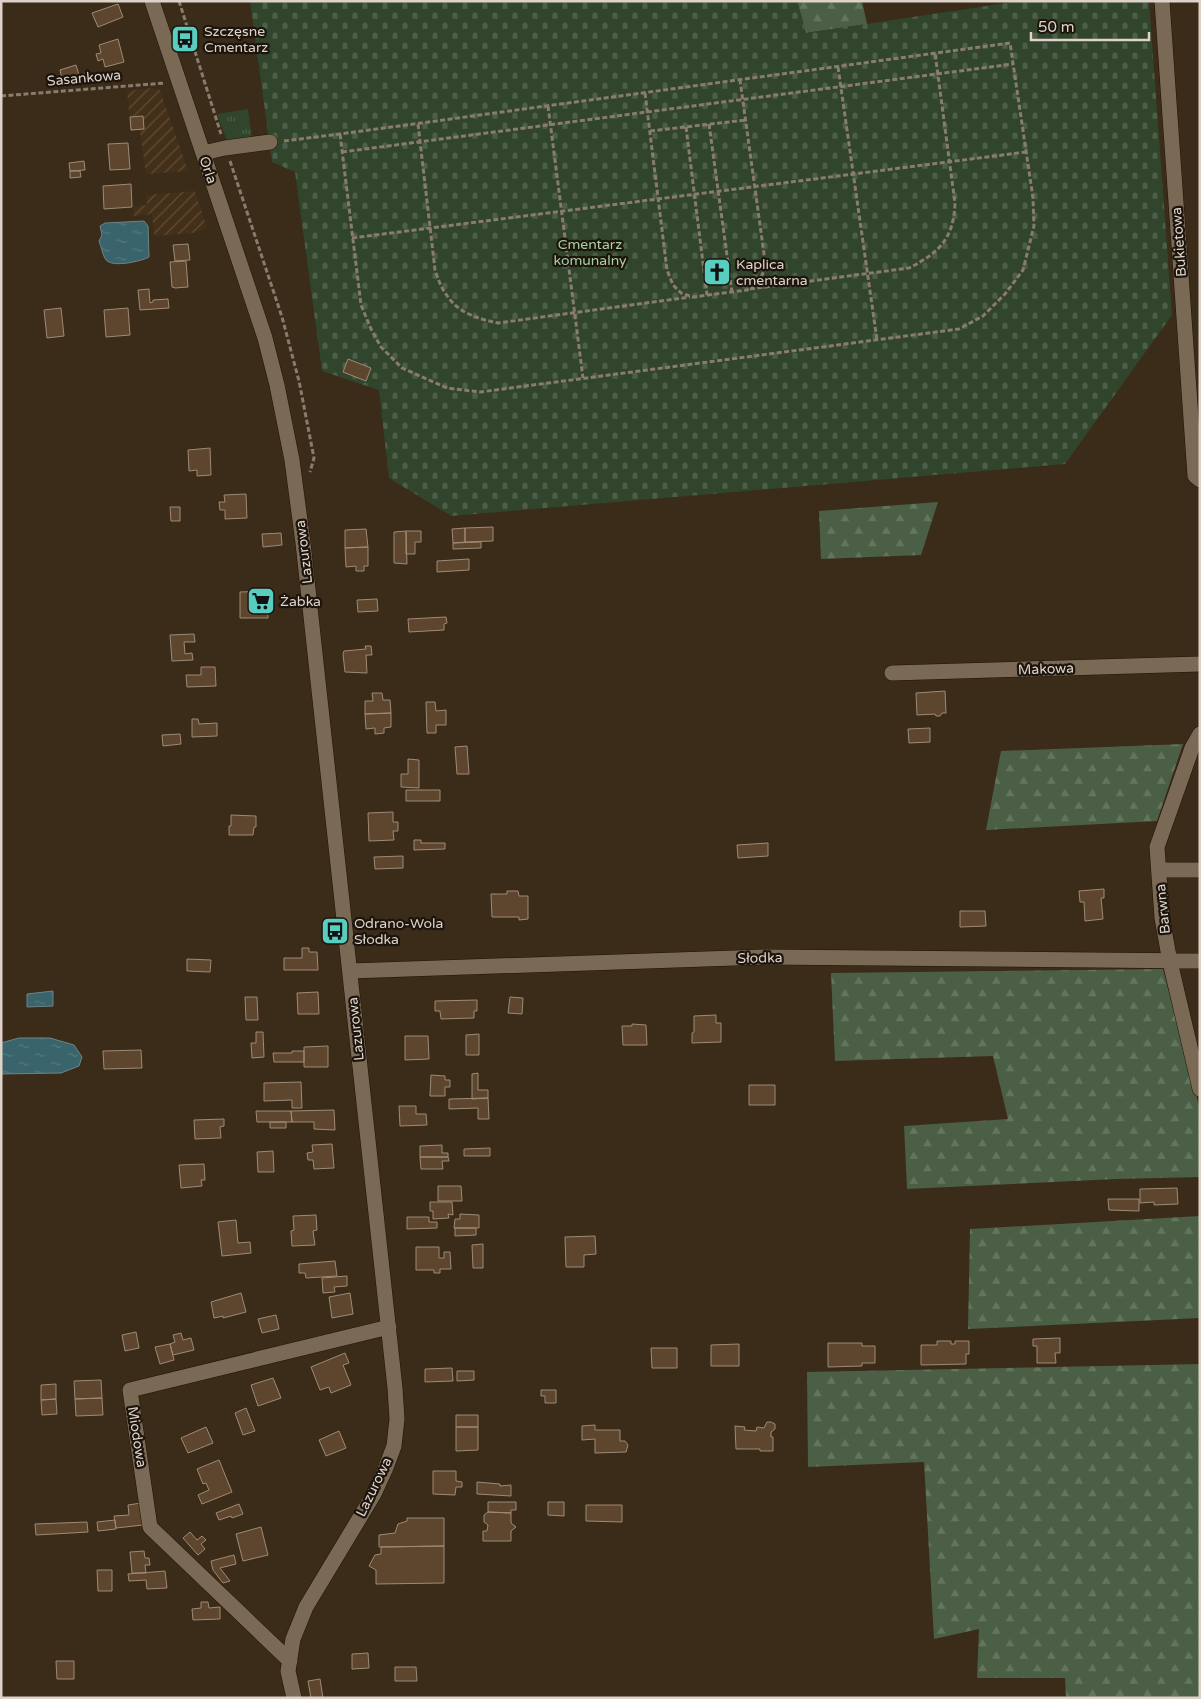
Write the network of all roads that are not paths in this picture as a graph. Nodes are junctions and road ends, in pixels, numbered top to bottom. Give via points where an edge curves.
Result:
1 (152, 1) edge
2 (1162, 1) edge
3 (270, 142) road end
4 (203, 153) junction
5 (265, 338) joint
6 (1200, 480) edge
7 (1200, 664) edge
8 (892, 673) dead end
9 (1200, 734) edge
10 (1158, 870) junction
11 (1200, 870) edge
12 (1200, 961) edge
13 (1170, 962) junction
14 (350, 971) junction
15 (1200, 1088) edge
16 (389, 1327) junction
17 (290, 1661) junction
18 (294, 1698) edge

1 - 4 street, Orla
2 - 6 street, Bukietowa via 1195,476
3 - 4 street
4 - 5 street, Orla
5 - 14 street, Lazurowa via 292,460
7 - 8 street, Makowa
9 - 10 street, Barwna via 1157,847
10 - 11 street
10 - 13 street, Barwna
12 - 13 street, Słodka
13 - 14 street, Słodka via 764,957
13 - 15 street, Barwna
14 - 16 street, Lazurowa
16 - 17 street, Lazurowa via 397,1419 394,1446 374,1494 300,1621
16 - 17 street, Miodowa via 130,1390 150,1526
17 - 18 street, Lazurowa via 288,1671

